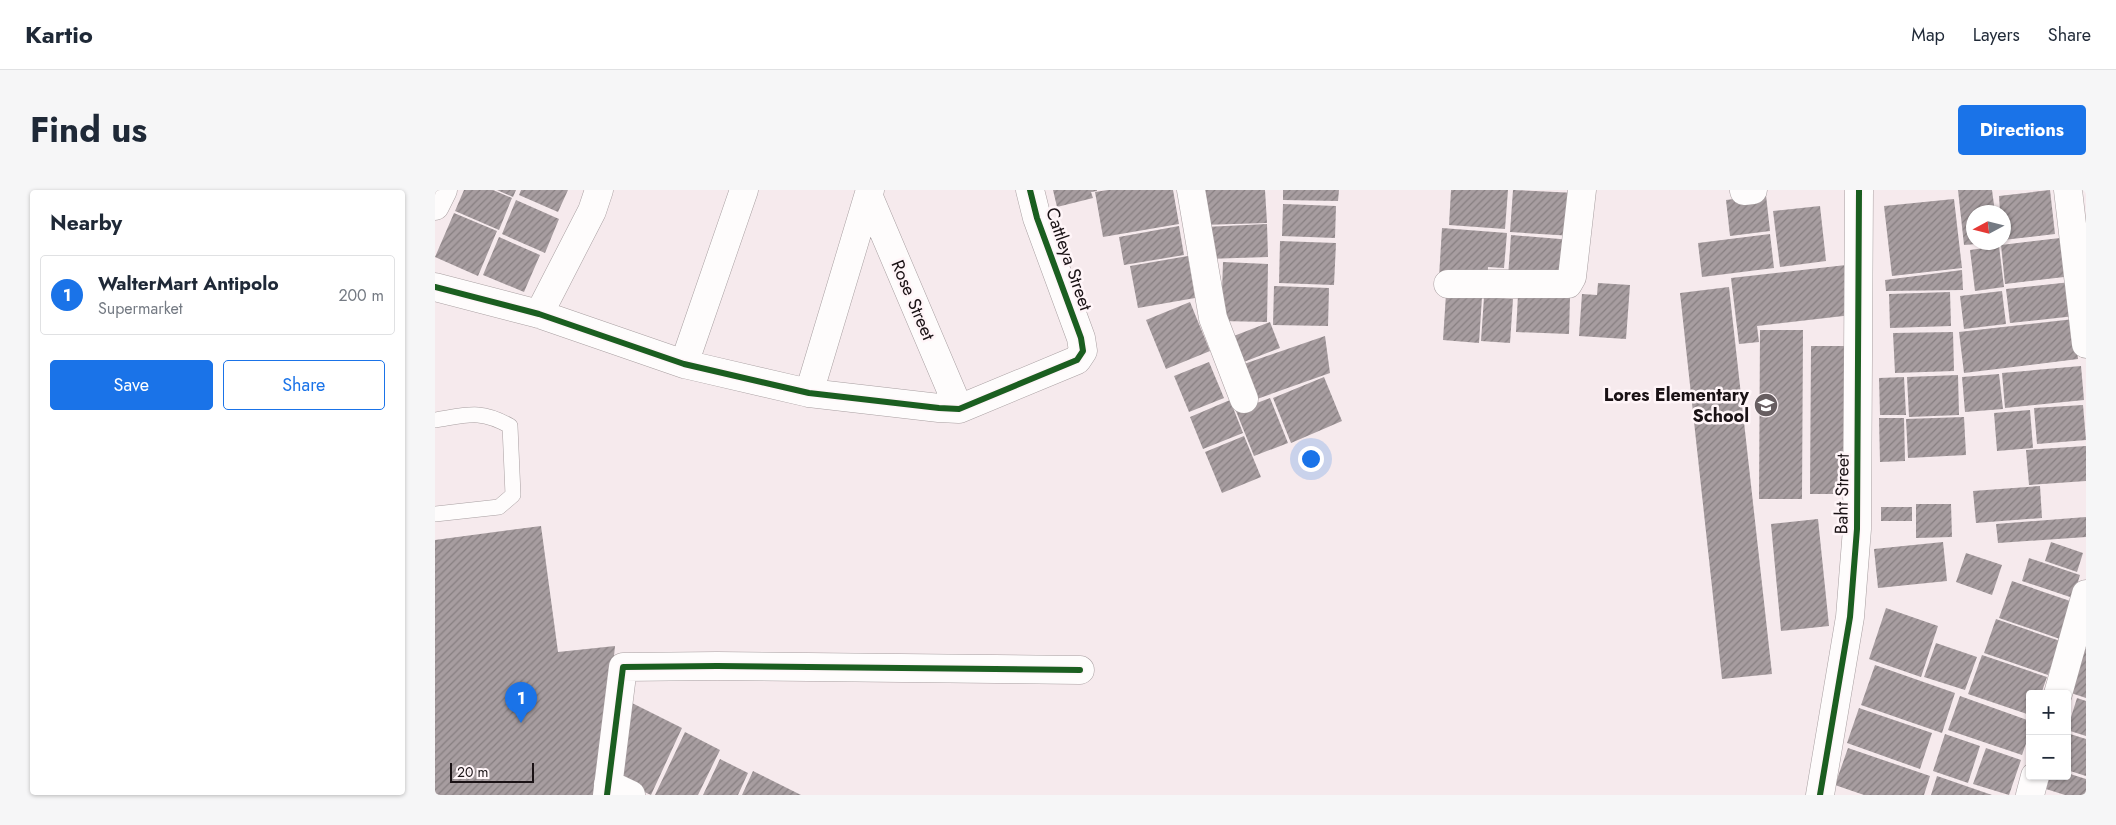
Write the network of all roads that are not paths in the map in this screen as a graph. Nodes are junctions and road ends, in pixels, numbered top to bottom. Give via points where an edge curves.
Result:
1 (443, 190) edge
2 (599, 190) edge
3 (744, 190) edge
4 (1030, 190) edge
5 (1191, 190) edge
6 (1582, 190) edge
7 (1859, 190) edge
8 (2068, 190) edge
9 (869, 193) edge
10 (435, 206) edge
11 (1448, 284) dead end
12 (435, 287) edge
13 (539, 314) junction
14 (2086, 344) edge
15 (684, 364) junction
16 (809, 393) junction
17 (1244, 399) dead end
18 (959, 409) junction
19 (435, 420) edge
20 (435, 514) edge
21 (2086, 594) edge
22 (1080, 670) dead end
23 (2059, 690) edge
24 (2034, 780) edge
25 (616, 792) edge
26 (1820, 795) edge
27 (2030, 795) edge

1 - 10 street
2 - 13 street via 592,211
3 - 15 street
4 - 18 street, Cattleya Street via 1083,351 1077,360
5 - 17 street via 1213,318
6 - 11 street via 1572,277 1568,284
7 - 26 street, Baht Street via 1857,529 1849,617
8 - 14 street
9 - 16 street
9 - 18 street, Rose Street
12 - 13 street
13 - 15 street
15 - 16 street
16 - 18 street
19 - 20 lane via 479,414 494,417 510,426 513,495 499,506
21 - 23 street
22 - 25 street via 623,667
24 - 27 street

